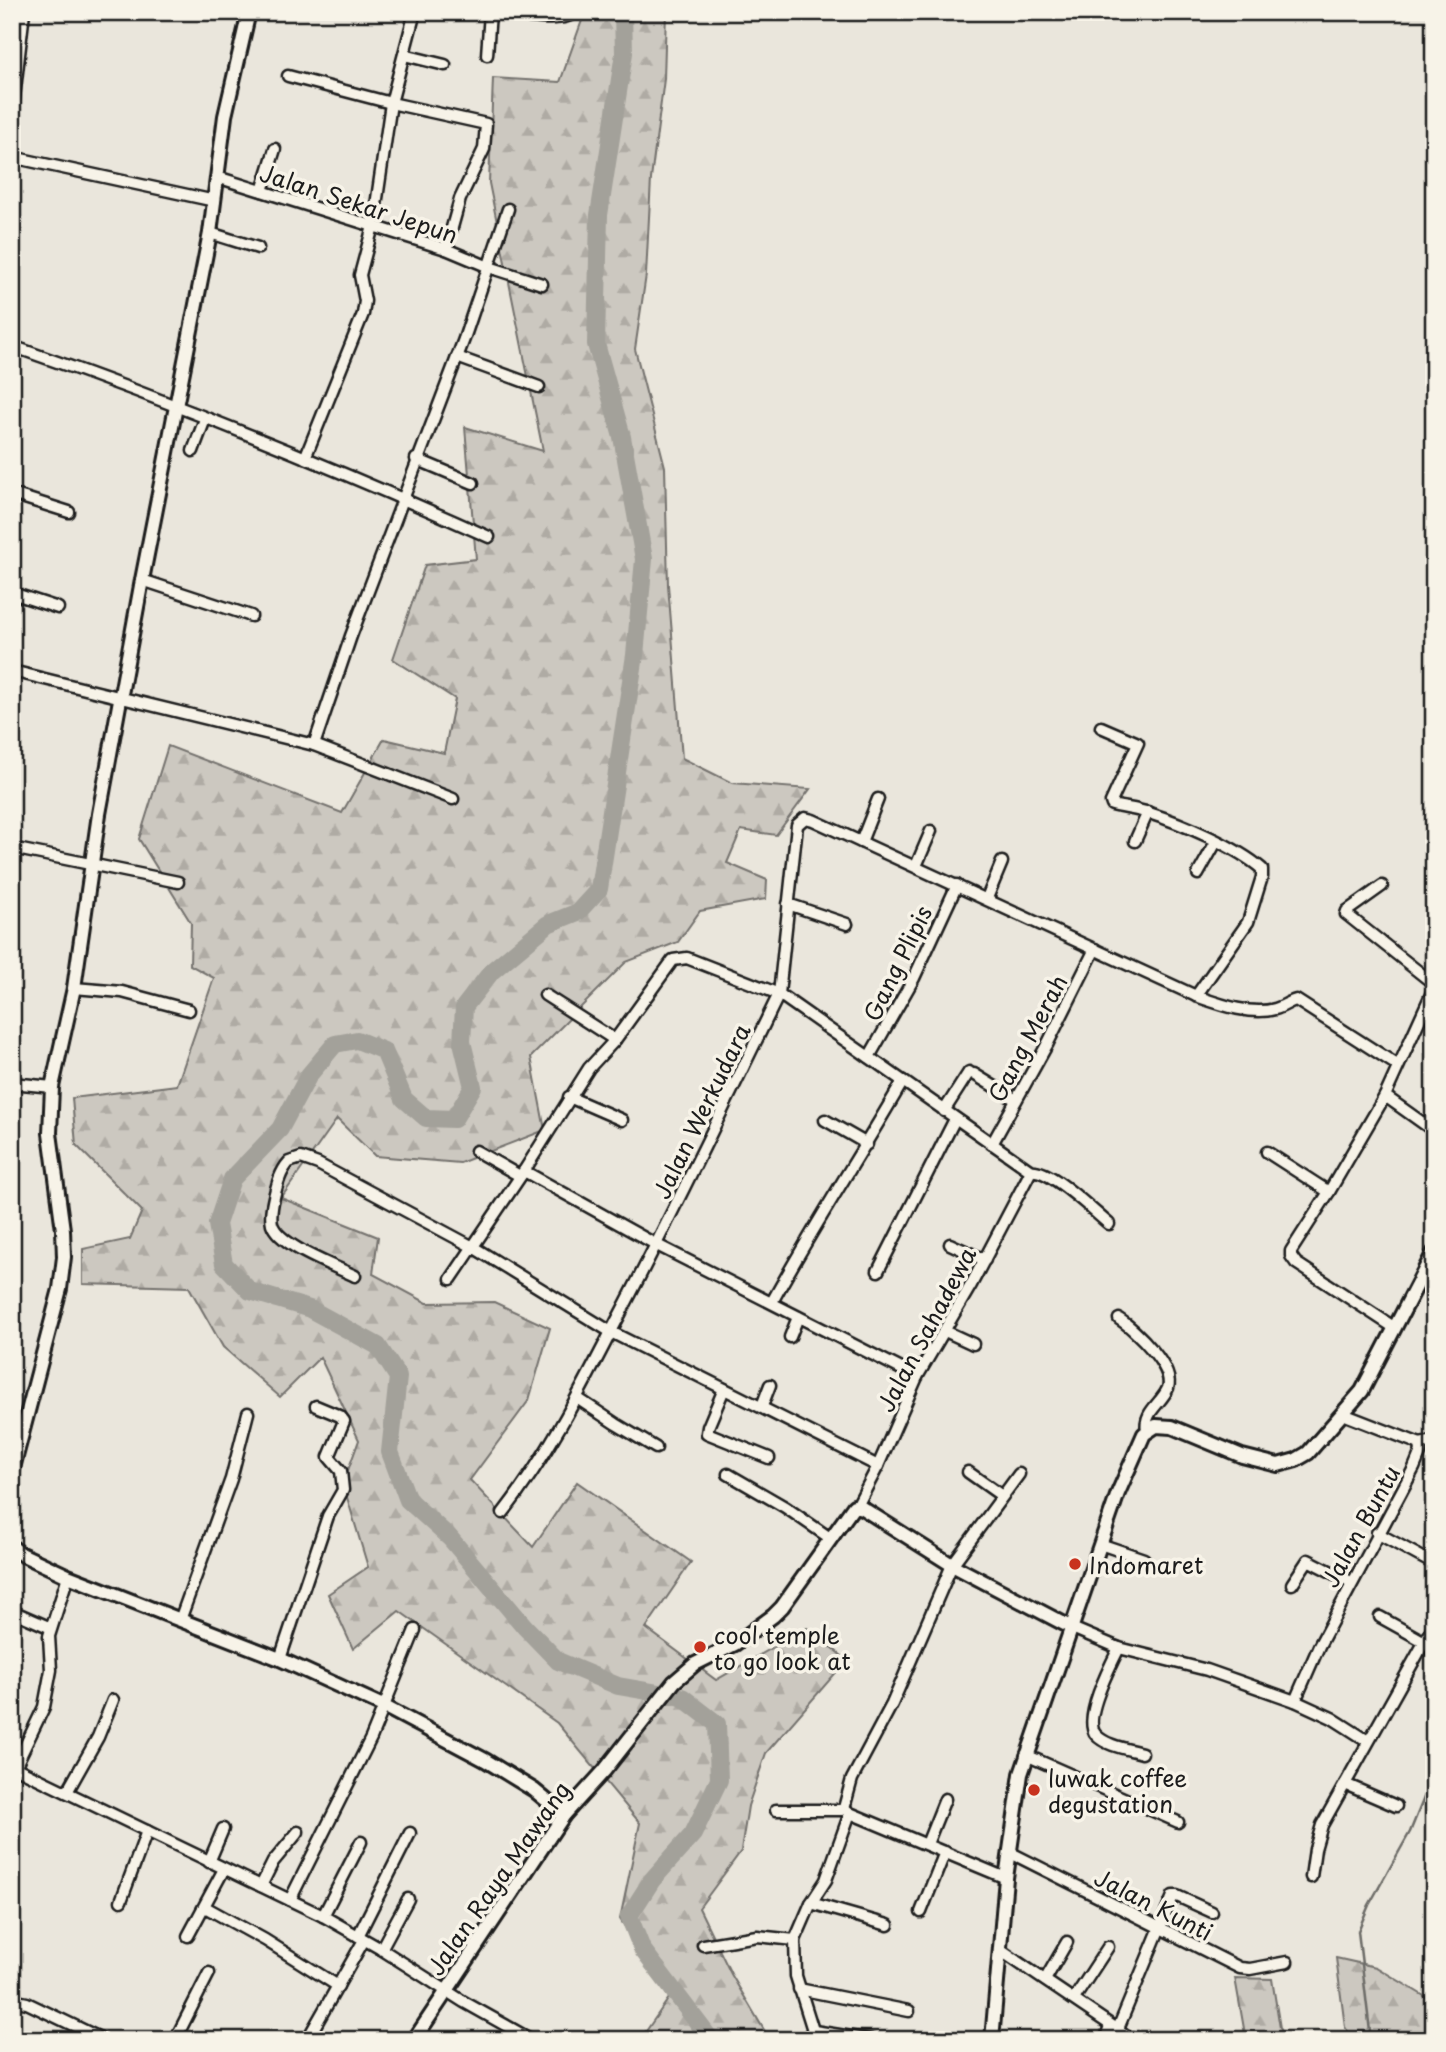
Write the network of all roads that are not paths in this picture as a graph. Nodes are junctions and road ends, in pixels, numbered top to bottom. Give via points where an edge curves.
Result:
1 (24, 12) edge
2 (249, 12) edge
3 (415, 12) edge
4 (490, 12) edge
5 (497, 12) edge
6 (574, 12) edge
7 (404, 55) junction
8 (487, 55) dead end
9 (445, 65) dead end
10 (288, 76) dead end
11 (391, 103) junction
12 (12, 115) edge
13 (275, 149) dead end
14 (12, 157) edge
15 (217, 177) junction
16 (262, 191) junction
17 (215, 201) junction
18 (508, 209) dead end
19 (373, 226) junction
20 (211, 233) junction
21 (258, 248) dead end
22 (446, 249) junction
23 (489, 267) junction
24 (542, 284) dead end
25 (12, 346) edge
26 (457, 357) junction
27 (539, 387) dead end
28 (175, 407) junction
29 (205, 419) junction
30 (194, 451) dead end
31 (305, 458) junction
32 (416, 459) junction
33 (473, 483) dead end
34 (12, 494) edge
35 (402, 498) junction
36 (69, 512) dead end
37 (489, 537) dead end
38 (142, 580) junction
39 (12, 593) edge
40 (58, 608) dead end
41 (251, 616) dead end
42 (12, 671) edge
43 (121, 696) junction
44 (1101, 727) dead end
45 (314, 745) junction
46 (453, 799) dead end
47 (878, 799) dead end
48 (1148, 812) junction
49 (930, 831) dead end
50 (1135, 841) dead end
51 (861, 842) junction
52 (1216, 842) junction
53 (12, 848) edge
54 (1002, 862) dead end
55 (91, 866) junction
56 (916, 866) junction
57 (1198, 874) dead end
58 (178, 882) dead end
59 (957, 885) junction
60 (1382, 886) dead end
61 (987, 898) junction
62 (788, 904) junction
63 (847, 924) dead end
64 (1095, 949) junction
65 (1434, 986) edge
66 (74, 988) junction
67 (779, 994) junction
68 (545, 995) dead end
69 (1196, 996) junction
70 (189, 1010) dead end
71 (615, 1040) junction
72 (869, 1057) junction
73 (1397, 1065) junction
74 (903, 1081) junction
75 (12, 1083) edge
76 (52, 1087) junction
77 (1385, 1096) junction
78 (569, 1097) junction
79 (1016, 1100) junction
80 (944, 1111) junction
81 (622, 1119) dead end
82 (955, 1119) junction
83 (825, 1120) dead end
84 (1434, 1131) edge
85 (867, 1144) junction
86 (992, 1144) junction
87 (476, 1151) dead end
88 (1267, 1152) dead end
89 (1031, 1171) junction
90 (522, 1174) junction
91 (1329, 1192) junction
92 (1109, 1224) dead end
93 (950, 1244) dead end
94 (657, 1245) junction
95 (473, 1247) junction
96 (1434, 1252) edge
97 (985, 1260) junction
98 (878, 1270) dead end
99 (355, 1276) dead end
100 (451, 1279) dead end
101 (772, 1302) junction
102 (798, 1317) junction
103 (1119, 1319) dead end
104 (1395, 1328) junction
105 (945, 1331) junction
106 (611, 1332) junction
107 (790, 1337) dead end
108 (973, 1344) dead end
109 (916, 1377) junction
110 (770, 1385) dead end
111 (724, 1389) junction
112 (577, 1398) junction
113 (316, 1406) dead end
114 (762, 1406) junction
115 (248, 1413) dead end
116 (1343, 1414) junction
117 (1147, 1430) junction
118 (1434, 1441) edge
119 (1420, 1444) junction
120 (656, 1448) dead end
121 (769, 1458) dead end
122 (878, 1466) junction
123 (12, 1472) edge
124 (968, 1472) dead end
125 (727, 1474) dead end
126 (1019, 1474) dead end
127 (1002, 1496) junction
128 (856, 1506) junction
129 (503, 1514) dead end
130 (1377, 1533) junction
131 (830, 1538) junction
132 (1100, 1544) junction
133 (12, 1547) edge
134 (1144, 1559) dead end
135 (1434, 1564) edge
136 (952, 1565) junction
137 (68, 1576) junction
138 (1351, 1582) junction
139 (1292, 1584) dead end
140 (12, 1611) edge
141 (1380, 1617) dead end
142 (180, 1620) junction
143 (1434, 1625) edge
144 (51, 1628) junction
145 (1072, 1628) junction
146 (415, 1630) dead end
147 (1424, 1642) junction
148 (1119, 1647) junction
149 (279, 1659) junction
150 (113, 1700) dead end
151 (1295, 1701) junction
152 (385, 1707) junction
153 (1368, 1741) junction
154 (1142, 1753) dead end
155 (1026, 1755) junction
156 (13, 1767) edge
157 (1345, 1784) junction
158 (68, 1793) junction
159 (945, 1800) dead end
160 (1396, 1806) dead end
161 (776, 1810) dead end
162 (847, 1810) junction
163 (564, 1815) junction
164 (1178, 1822) dead end
165 (223, 1829) dead end
166 (147, 1831) junction
167 (298, 1832) dead end
168 (410, 1833) dead end
169 (361, 1842) dead end
170 (927, 1844) junction
171 (944, 1852) junction
172 (1009, 1852) junction
173 (209, 1862) junction
174 (224, 1869) junction
175 (1311, 1877) dead end
176 (1006, 1878) junction
177 (261, 1885) junction
178 (408, 1899) dead end
179 (289, 1900) junction
180 (121, 1901) dead end
181 (811, 1903) junction
182 (205, 1907) junction
183 (921, 1912) dead end
184 (1212, 1912) dead end
185 (323, 1916) junction
186 (888, 1924) dead end
187 (1159, 1929) junction
188 (188, 1936) dead end
189 (361, 1938) junction
190 (795, 1940) junction
191 (1066, 1942) dead end
192 (703, 1945) dead end
193 (1108, 1947) dead end
194 (381, 1949) junction
195 (1000, 1950) junction
196 (1287, 1962) dead end
197 (209, 1973) dead end
198 (1045, 1980) junction
199 (338, 1986) junction
200 (799, 1989) junction
201 (445, 1990) junction
202 (1074, 1999) junction
203 (12, 2000) edge
204 (909, 2011) dead end
205 (1114, 2029) junction
206 (815, 2035) edge
207 (1202, 2039) edge
208 (104, 2040) edge
209 (176, 2040) edge
210 (307, 2040) edge
211 (414, 2040) edge
212 (532, 2040) edge
213 (871, 2040) edge
214 (992, 2040) edge
215 (1105, 2040) edge
216 (1133, 2040) edge
217 (1195, 2040) edge

1 - 12 street
2 - 15 main road via 225,116
3 - 7 street
4 - 8 street
5 - 6 street via 552,18 568,18
7 - 9 street
7 - 11 street
10 - 11 street
11 - 19 street
11 - 22 street via 486,125 484,149 460,199
13 - 16 street
14 - 17 street
15 - 16 street, Jalan Sekar Jepun
15 - 17 main road
16 - 19 street, Jalan Sekar Jepun
17 - 20 main road
18 - 23 street
19 - 22 street, Jalan Sekar Jepun
19 - 31 street via 360,275 363,314
20 - 21 street
20 - 28 main road
22 - 23 street, Jalan Sekar Jepun
23 - 24 street, Jalan Sekar Jepun
23 - 26 street
25 - 28 street
26 - 27 street
26 - 32 street
28 - 29 street
28 - 38 main road
29 - 30 street
29 - 31 street
31 - 35 street
32 - 33 street
32 - 35 street
34 - 36 street
35 - 37 street
35 - 45 street
38 - 41 street
38 - 43 main road
39 - 40 street
42 - 43 street
43 - 45 street
43 - 55 main road
44 - 48 street via 1138,743 1111,804
45 - 46 street
47 - 51 street
48 - 50 street
48 - 52 street
49 - 56 street
51 - 56 street
51 - 62 street via 813,820 801,820
52 - 57 street
52 - 69 street via 1261,867 1262,877 1248,922
53 - 55 street
54 - 61 street
55 - 58 street
55 - 66 main road
56 - 59 street
59 - 61 street
59 - 72 street, Gang Plipis via 914,978
60 - 65 street via 1346,914
61 - 64 street
62 - 63 street
62 - 67 street
64 - 69 street
64 - 79 street, Gang Merah
65 - 73 street
66 - 70 street via 122,992
66 - 76 main road
67 - 71 street via 687,958 673,960
67 - 72 street
67 - 94 street, Jalan Werkudara
68 - 71 street
69 - 73 street via 1261,1011 1296,1000
71 - 78 street
72 - 74 street
73 - 77 street
74 - 80 street
74 - 85 street
75 - 76 street
76 - 123 main road via 50,1133 64,1256 60,1289
77 - 84 street
77 - 91 street
78 - 81 street
78 - 90 street
79 - 80 street via 972,1073
79 - 86 street, Gang Merah
80 - 82 street
82 - 86 street
82 - 98 street
83 - 85 street
85 - 101 street
86 - 89 street
87 - 90 street
88 - 91 street
89 - 92 street via 1056,1181
89 - 97 street, Jalan Sahadewa
90 - 94 street
90 - 95 street
91 - 104 street via 1291,1256
93 - 97 street
94 - 101 street
94 - 106 street, Jalan Werkudara
95 - 99 street via 318,1164 301,1158 289,1162 271,1211 276,1231 304,1252
95 - 100 street
95 - 106 street
96 - 104 main road
97 - 105 street, Jalan Sahadewa
101 - 102 street
102 - 107 street
102 - 109 street
103 - 117 street via 1143,1338 1169,1376 1165,1395 1147,1419
104 - 116 main road via 1362,1391
105 - 108 street
105 - 109 street, Jalan Sahadewa
106 - 111 street
106 - 112 street, Jalan Werkudara
109 - 122 street, Jalan Sahadewa
110 - 114 street
111 - 114 street
111 - 121 street via 707,1433
112 - 120 street
112 - 129 street, Jalan Werkudara
113 - 149 street via 344,1421 329,1457 341,1471 343,1490 328,1516
114 - 122 street
115 - 142 street via 231,1479
116 - 117 main road via 1308,1453 1284,1464 1261,1462 1172,1427
116 - 119 street, Jalan Buntu
117 - 132 main road
118 - 119 street
119 - 130 street, Jalan Buntu via 1414,1468
122 - 128 street, Jalan Sahadewa
124 - 127 street
125 - 131 street
126 - 127 street
127 - 136 street
128 - 131 main road, Jalan Raya Mawang
128 - 136 main road
130 - 135 street
130 - 138 street, Jalan Buntu
131 - 163 main road, Jalan Raya Mawang via 773,1616 674,1682
132 - 134 street
132 - 145 main road
133 - 137 main road
136 - 145 main road
136 - 162 street via 892,1704 852,1780
137 - 142 main road
137 - 144 street
138 - 139 street via 1308,1560
138 - 151 street, Jalan Buntu
140 - 144 street
141 - 147 street
142 - 149 main road
143 - 147 street
144 - 156 street via 51,1670 44,1707
145 - 148 street
145 - 155 main road
146 - 152 street
147 - 153 street
148 - 151 street via 1207,1670
148 - 154 street via 1095,1704 1092,1729 1104,1741
149 - 152 main road
150 - 158 street
151 - 153 street
152 - 163 main road via 485,1760
152 - 179 street
153 - 157 street
155 - 164 street
155 - 172 main road
156 - 158 street
157 - 160 street
157 - 175 street via 1322,1825
158 - 166 street
159 - 170 street
161 - 162 street
162 - 170 street
162 - 181 street via 826,1880
163 - 201 main road, Jalan Raya Mawang
165 - 173 street
166 - 173 street
166 - 180 street
167 - 177 street
168 - 189 street
169 - 185 street
170 - 171 street
171 - 176 street
171 - 183 street
172 - 176 main road
172 - 187 street, Jalan Kunti
173 - 174 street
174 - 177 street
174 - 182 street
176 - 195 main road
177 - 179 street
178 - 194 street
179 - 185 street
181 - 186 street
181 - 190 street
182 - 188 street
182 - 199 street
184 - 187 street via 1173,1896
185 - 189 street
187 - 196 street, Jalan Kunti via 1240,1968
187 - 205 street
189 - 194 street
189 - 199 street
190 - 192 street via 757,1936
190 - 200 street
191 - 198 street
193 - 202 street
194 - 201 street
195 - 198 street
195 - 214 main road
197 - 209 street
198 - 202 street
199 - 210 street
200 - 204 street
200 - 206 street
201 - 211 main road, Jalan Raya Mawang
201 - 212 street
202 - 205 street
203 - 208 street
205 - 215 street
205 - 216 street
206 - 213 street
207 - 217 street

